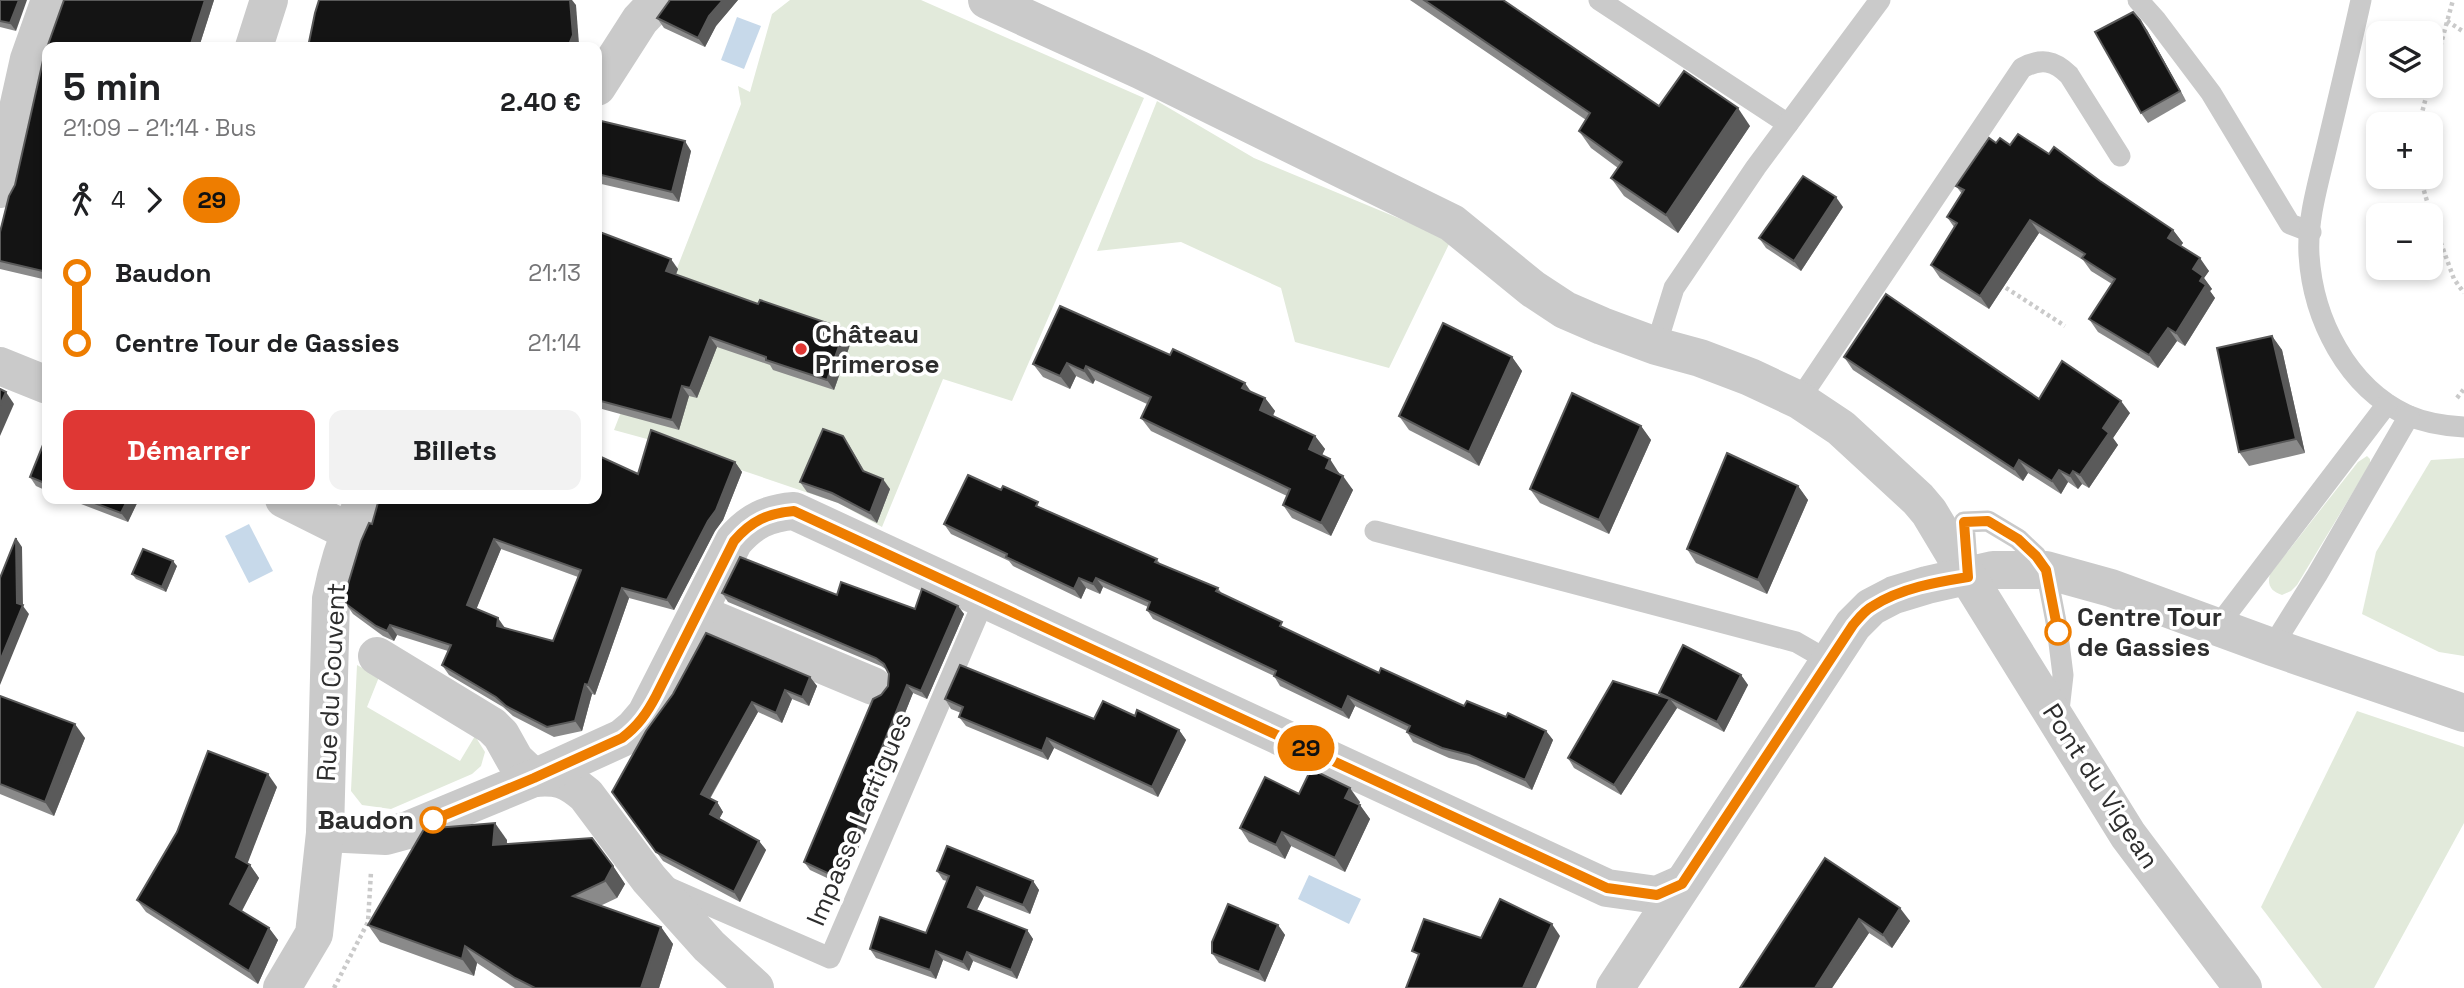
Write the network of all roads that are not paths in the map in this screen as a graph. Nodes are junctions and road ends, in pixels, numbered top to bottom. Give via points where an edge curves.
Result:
1 (50, 0) edge
2 (269, 0) edge
3 (987, 0) edge
4 (1599, 0) edge
5 (1880, 0) edge
6 (2138, 0) edge
7 (2361, 0) edge
8 (644, 7) edge
9 (256, 42) edge
10 (602, 79) edge
11 (1788, 124) junction
12 (2120, 156) dead end
13 (0, 189) edge
14 (2311, 232) junction
15 (1657, 346) junction
16 (0, 366) edge
17 (42, 383) edge
18 (1799, 400) junction
19 (2387, 404) junction
20 (2409, 415) junction
21 (2464, 428) edge
22 (307, 504) edge
23 (357, 515) edge
24 (1375, 531) dead end
25 (2046, 570) junction
26 (1968, 577) junction
27 (985, 598) junction
28 (698, 613) junction
29 (2217, 627) junction
30 (2272, 648) junction
31 (377, 656) dead end
32 (1829, 661) junction
33 (873, 686) dead end
34 (2464, 713) edge
35 (2058, 721) junction
36 (534, 778) junction
37 (325, 833) junction
38 (649, 879) junction
39 (1682, 884) junction
40 (1625, 984) edge
41 (283, 988) edge
42 (755, 988) edge
43 (2243, 988) edge

1 - 13 street via 29,59
2 - 9 street
3 - 15 street, Pont du Vigean via 1452,223 1565,310
4 - 11 lane
5 - 11 lane
6 - 14 lane via 2211,93 2290,224
7 - 14 lane
8 - 10 street
11 - 15 lane via 1674,288
12 - 18 lane via 2059,65 2034,62 2022,68
14 - 19 lane via 2309,254 2316,300 2334,344 2356,377
15 - 18 street, Pont du Vigean via 1750,377
16 - 17 street
18 - 26 street, Pont du Vigean via 1841,428 1918,499
19 - 20 lane
19 - 29 lane
20 - 21 lane via 2436,425
20 - 30 lane
22 - 23 street
23 - 37 street, Rue du Couvent via 338,563 331,599
24 - 32 lane via 1796,642
25 - 26 street via 1993,570
25 - 26 lane via 2018,539 1988,521 1964,522
25 - 29 street
25 - 35 lane via 2063,675
26 - 32 street via 1894,595 1871,607
26 - 35 street, Pont du Vigean
27 - 28 street via 794,511 775,512 745,528
27 - 38 lane, Impasse Lartigues via 830,958
27 - 39 street via 1607,888 1657,895
28 - 33 street
28 - 36 street via 646,714 634,728 622,738
29 - 30 street
30 - 34 street
31 - 36 street via 492,726 514,760
32 - 39 street
35 - 43 street, Pont du Vigean via 2128,835
36 - 37 street via 386,836
36 - 38 street via 555,777 586,794
37 - 41 street, Rue du Couvent via 314,934
38 - 42 street via 709,946
39 - 40 street

